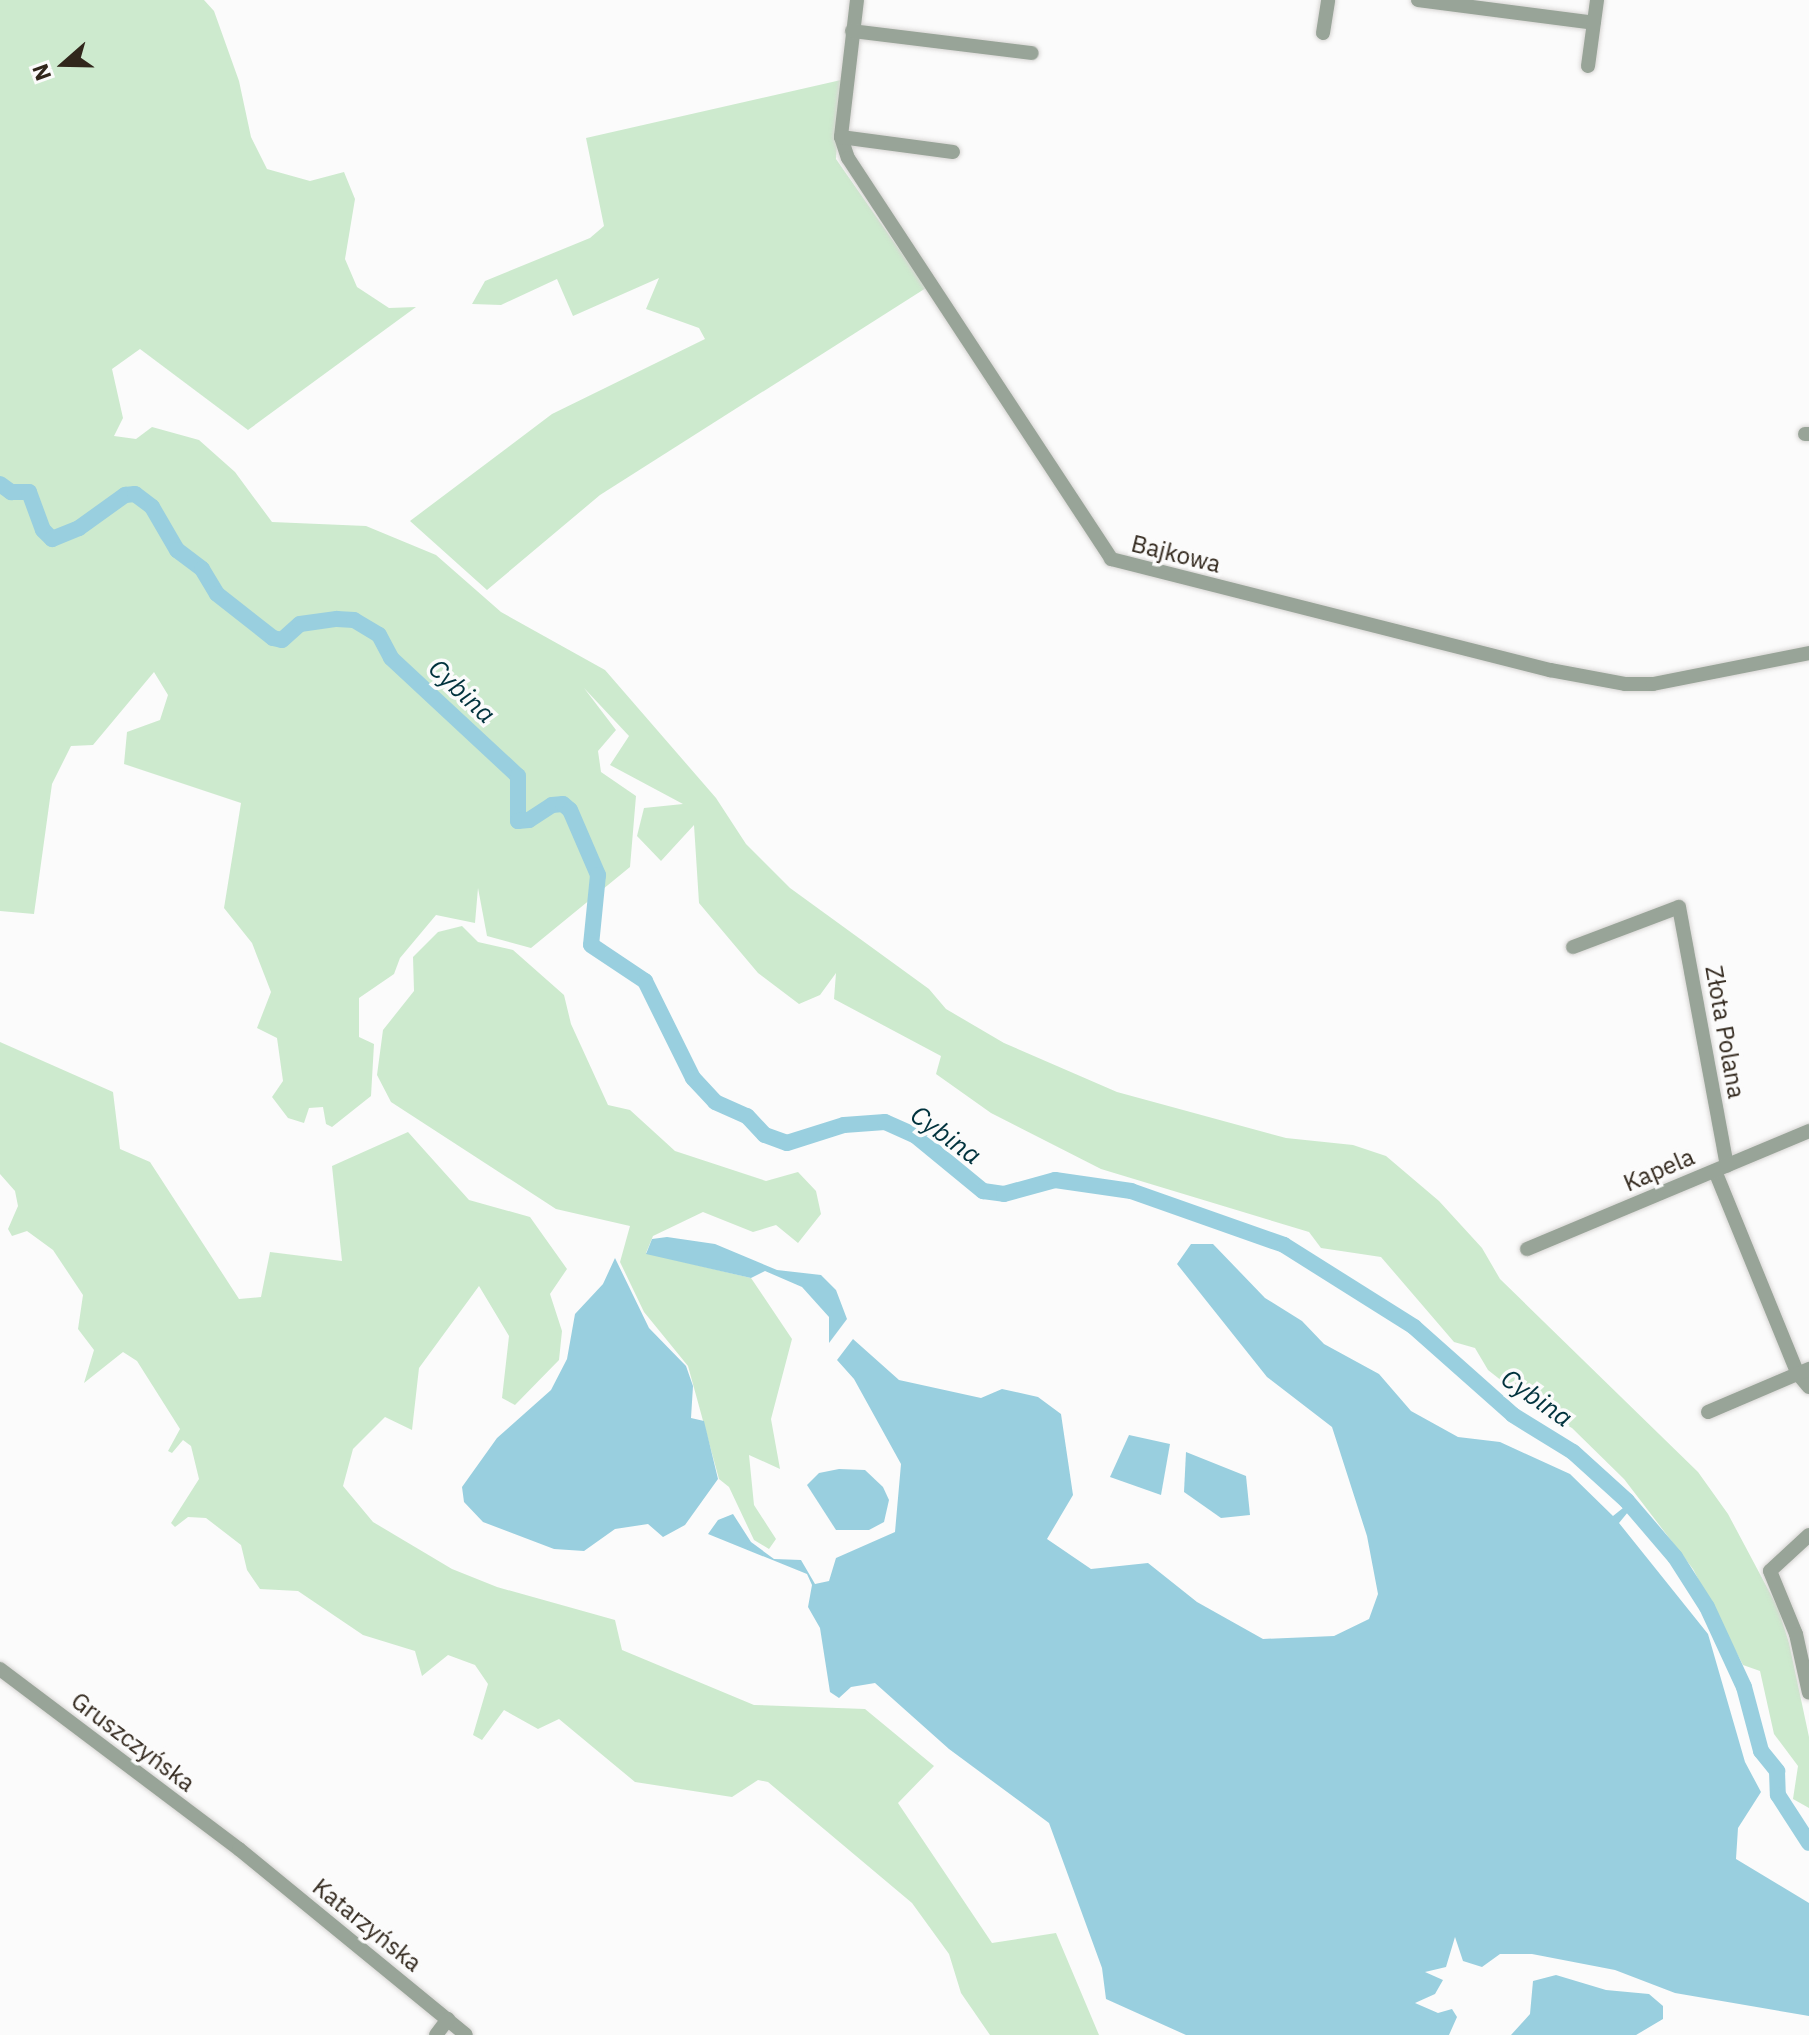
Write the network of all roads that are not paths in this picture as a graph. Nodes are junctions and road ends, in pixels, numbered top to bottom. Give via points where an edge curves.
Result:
1 (857, 0) edge
2 (1328, 0) edge
3 (1418, 0) edge
4 (1597, 0) edge
5 (1594, 23) junction
6 (852, 31) junction
7 (1323, 33) dead end
8 (1032, 53) dead end
9 (1588, 66) dead end
10 (841, 137) junction
11 (953, 152) dead end
12 (1809, 653) edge
13 (1573, 947) dead end
14 (1809, 1131) edge
15 (1721, 1168) junction
16 (1527, 1249) dead end
17 (1804, 1371) edge
18 (1809, 1387) edge
19 (1708, 1412) dead end
20 (1809, 1535) edge
21 (0, 1669) edge
22 (1809, 1693) edge
23 (239, 1849) joint
24 (448, 2019) junction
25 (436, 2035) edge
26 (466, 2035) edge

1 - 6 street, Bajkowa
2 - 7 street
3 - 5 street
4 - 5 street
5 - 9 street
6 - 8 street
6 - 10 street, Bajkowa
10 - 11 street
10 - 12 street, Bajkowa via 855,173 1111,559 1579,677 1625,684 1653,684
13 - 15 street, Złota Polana via 1679,907
14 - 15 street, Kapela
15 - 16 street, Kapela
15 - 17 street, Złota Polana
17 - 18 street, Złota Polana
17 - 19 street
20 - 22 street via 1770,1571 1796,1634
21 - 23 street, Gruszczyńska
23 - 24 street, Katarzyńska
24 - 25 street
24 - 26 street, Katarzyńska

